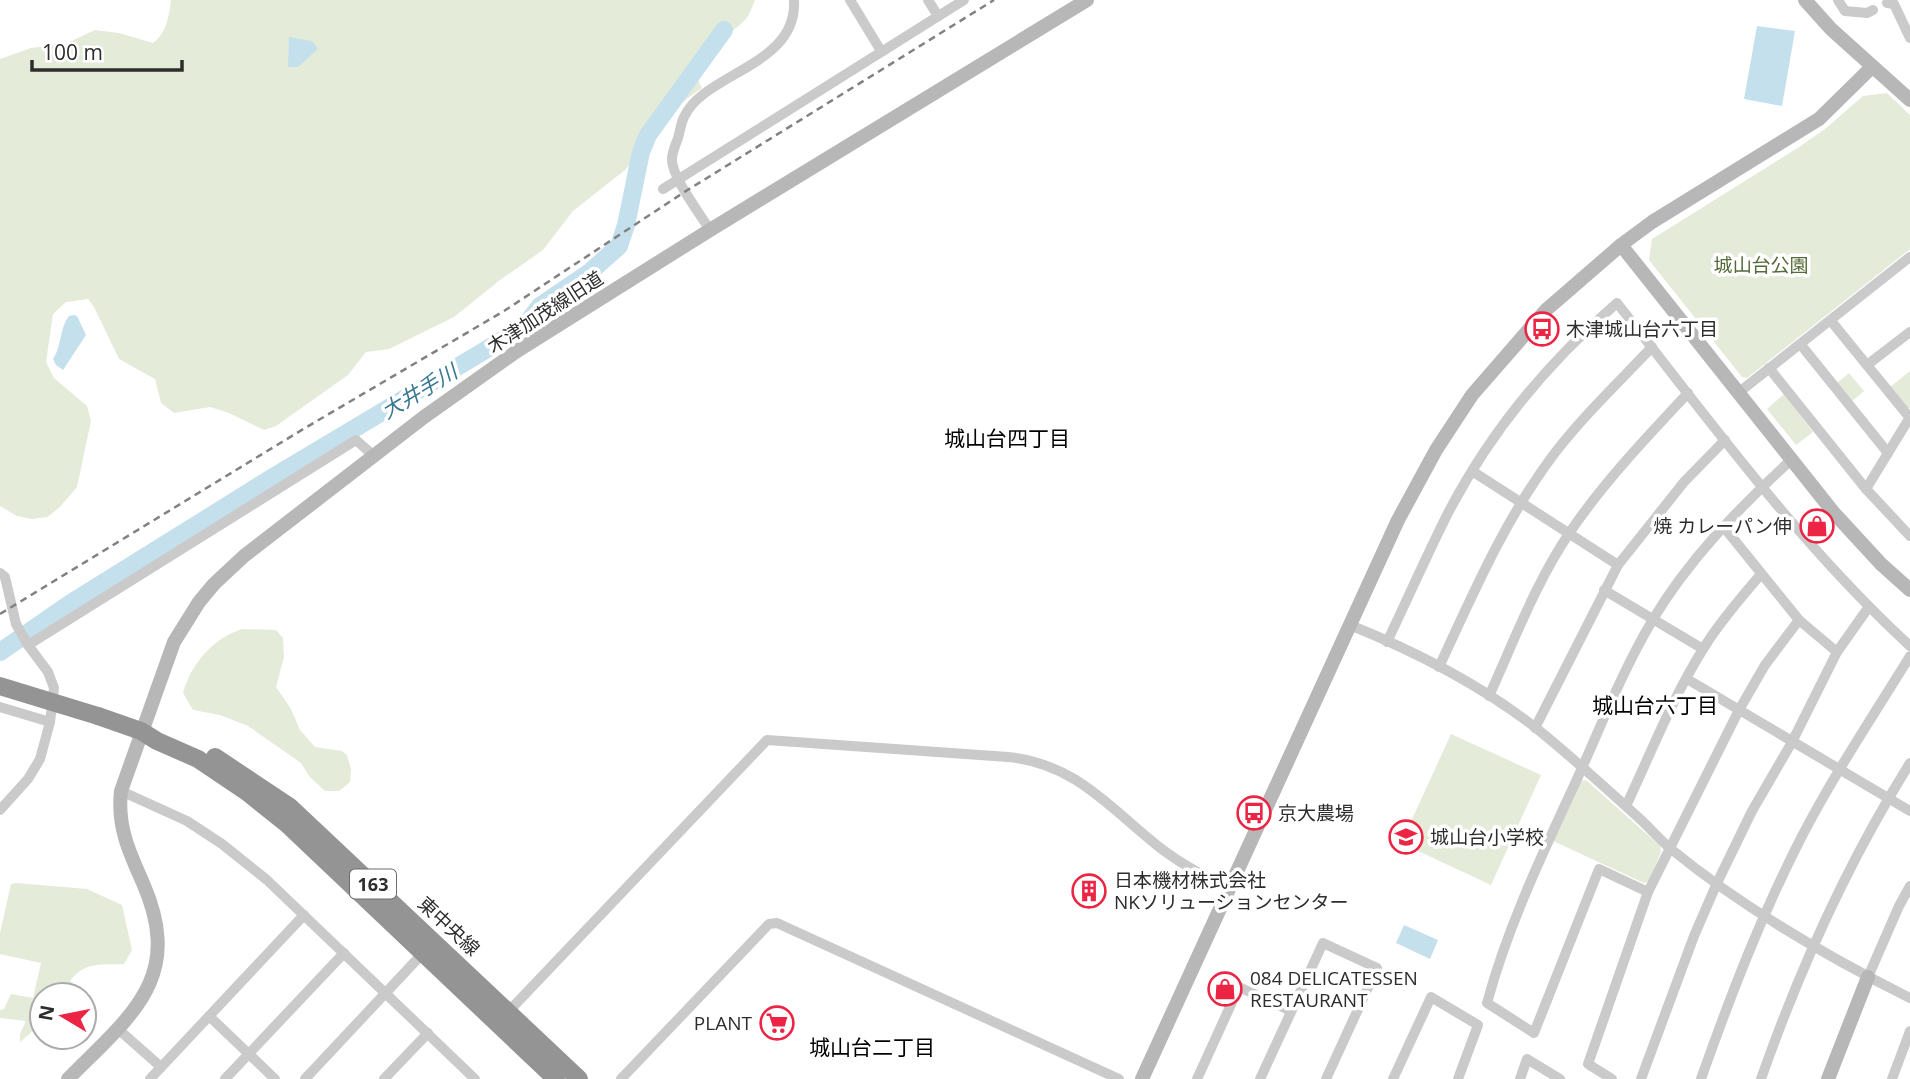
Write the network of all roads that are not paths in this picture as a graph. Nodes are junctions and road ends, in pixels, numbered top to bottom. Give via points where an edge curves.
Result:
1 (794, 0) edge
2 (850, 0) edge
3 (928, 0) edge
4 (964, 0) edge
5 (1087, 0) edge
6 (1805, 0) edge
7 (1838, 0) edge
8 (1887, 3) dead end
9 (1873, 10) dead end
10 (938, 16) junction
11 (1910, 38) edge
12 (881, 51) junction
13 (1872, 67) junction
14 (1910, 100) edge
15 (679, 179) junction
16 (663, 189) dead end
17 (710, 230) junction
18 (1621, 245) junction
19 (1910, 257) edge
20 (1831, 321) junction
21 (1910, 332) edge
22 (1801, 345) junction
23 (1652, 347) junction
24 (1867, 365) junction
25 (1769, 368) junction
26 (1688, 393) junction
27 (1738, 393) junction
28 (1910, 417) edge
29 (1725, 440) junction
30 (1888, 453) junction
31 (374, 456) junction
32 (1791, 460) junction
33 (1472, 471) junction
34 (1762, 486) junction
35 (1866, 489) junction
36 (1521, 503) junction
37 (1723, 526) junction
38 (1569, 533) junction
39 (1910, 535) edge
40 (1618, 565) junction
41 (0, 573) edge
42 (1761, 574) junction
43 (1604, 590) junction
44 (1910, 590) edge
45 (1868, 608) junction
46 (1653, 619) junction
47 (1799, 620) junction
48 (1350, 625) junction
49 (1387, 642) junction
50 (28, 645) junction
51 (1910, 646) edge
52 (1703, 649) junction
53 (1837, 652) junction
54 (1910, 656) edge
55 (1439, 667) junction
56 (1686, 679) junction
57 (0, 686) edge
58 (1489, 696) junction
59 (0, 707) edge
60 (1739, 710) junction
61 (50, 722) junction
62 (1535, 728) junction
63 (141, 731) junction
64 (1792, 741) junction
65 (1910, 763) edge
66 (1582, 768) junction
67 (1840, 770) junction
68 (121, 791) junction
69 (1888, 798) junction
70 (1626, 806) junction
71 (0, 810) edge
72 (1910, 811) edge
73 (1669, 848) junction
74 (1717, 883) junction
75 (1910, 886) edge
76 (1229, 887) junction
77 (1648, 892) junction
78 (304, 915) junction
79 (1764, 915) junction
80 (1813, 947) junction
81 (344, 953) junction
82 (423, 953) junction
83 (1868, 977) junction
84 (384, 993) junction
85 (1910, 998) edge
86 (509, 1011) junction
87 (1291, 1011) junction
88 (209, 1016) junction
89 (118, 1029) junction
90 (1910, 1031) edge
91 (428, 1033) junction
92 (249, 1054) junction
93 (161, 1067) junction
94 (469, 1077) edge
95 (68, 1079) edge
96 (150, 1079) edge
97 (225, 1079) edge
98 (275, 1079) edge
99 (305, 1079) edge
100 (384, 1079) edge
101 (555, 1079) edge
102 (579, 1079) edge
103 (621, 1079) edge
104 (1119, 1079) edge
105 (1142, 1079) edge
106 (1197, 1079) edge
107 (1260, 1079) edge
108 (1326, 1079) edge
109 (1393, 1079) edge
110 (1458, 1079) edge
111 (1520, 1079) edge
112 (1560, 1079) edge
113 (1612, 1079) edge
114 (1641, 1079) edge
115 (1701, 1079) edge
116 (1761, 1079) edge
117 (1828, 1079) edge
118 (1892, 1079) edge

1 - 15 street via 789,27 772,49 698,99 684,116 671,160
2 - 12 street
3 - 10 street
4 - 10 street
5 - 17 street, 木津加茂線旧道
6 - 13 street
7 - 9 street via 1845,11
8 - 11 street via 1894,4
10 - 12 street
12 - 15 street
13 - 14 street
13 - 18 street via 1819,119
15 - 16 street
15 - 17 street
17 - 31 street, 木津加茂線旧道 via 517,351
18 - 27 street
18 - 48 street via 1546,310 1472,396 1416,485
19 - 20 street
20 - 22 street
20 - 24 street
21 - 24 street
22 - 25 street
22 - 30 street
23 - 26 street
23 - 33 street via 1617,303 1522,399
23 - 36 street via 1554,454
24 - 28 street
25 - 27 street
25 - 35 street
26 - 29 street
26 - 38 street via 1610,479
27 - 32 street
28 - 30 street
29 - 34 street
29 - 40 street via 1684,482
30 - 35 street
31 - 50 street via 356,440
31 - 63 street, 木津加茂線旧道 via 214,584 174,642
32 - 34 street
32 - 44 street via 1834,513
33 - 36 street
33 - 49 street
34 - 37 street
34 - 45 street
35 - 39 street
36 - 38 street
36 - 55 street via 1499,539
37 - 42 street
37 - 46 street
38 - 40 street
38 - 58 street
40 - 43 street
41 - 50 street via 16,624
42 - 47 street
42 - 52 street
43 - 46 street
43 - 62 street
45 - 51 street
45 - 53 street
46 - 52 street
46 - 66 street
47 - 53 street
47 - 60 street
48 - 49 street
48 - 76 street
49 - 55 street
50 - 61 street via 54,688
52 - 56 street
53 - 64 street
54 - 67 street
55 - 58 street
56 - 60 street
56 - 70 street
57 - 63 highway, 東中央線 / 163, bridge
58 - 62 street
59 - 61 street
60 - 64 street
60 - 73 street
61 - 71 street via 40,759
62 - 66 street
63 - 68 street, 木津加茂線旧道
63 - 82 highway, 東中央線 / 163 via 198,759 247,792
63 - 86 highway, 東中央線 / 163 via 161,731 196,747 290,807
64 - 67 street
64 - 74 street
65 - 69 street
66 - 70 street
66 - 77 street via 1518,909 1487,1003 1534,1033 1599,869
67 - 69 street
67 - 79 street
68 - 78 street via 187,821 222,844
68 - 89 street, 木津加茂線旧道 via 123,837 150,900 159,940 149,987
69 - 72 street
69 - 80 street
70 - 73 street
73 - 74 street
73 - 77 street
74 - 79 street
74 - 114 street
75 - 83 street
76 - 86 street via 1164,851 1084,783 1043,763 767,740
76 - 105 street
77 - 113 street via 1588,1064
78 - 81 street
78 - 88 street
79 - 80 street
79 - 115 street
80 - 83 street
80 - 116 street
81 - 84 street
81 - 92 street
82 - 84 street
82 - 101 highway, 東中央線 / 163
83 - 85 street
83 - 117 street
84 - 91 street
84 - 99 street
86 - 102 highway, 東中央線 / 163
87 - 106 street via 1239,987
87 - 107 street
87 - 108 street via 1323,943 1377,968
88 - 92 street
88 - 93 street
89 - 93 street
89 - 95 street, 木津加茂線旧道
90 - 118 street
91 - 94 street
91 - 100 street
92 - 97 street
92 - 98 street
93 - 96 street
103 - 104 street via 769,924 777,923
109 - 110 street via 1431,997 1478,1024
111 - 112 street via 1527,1059

